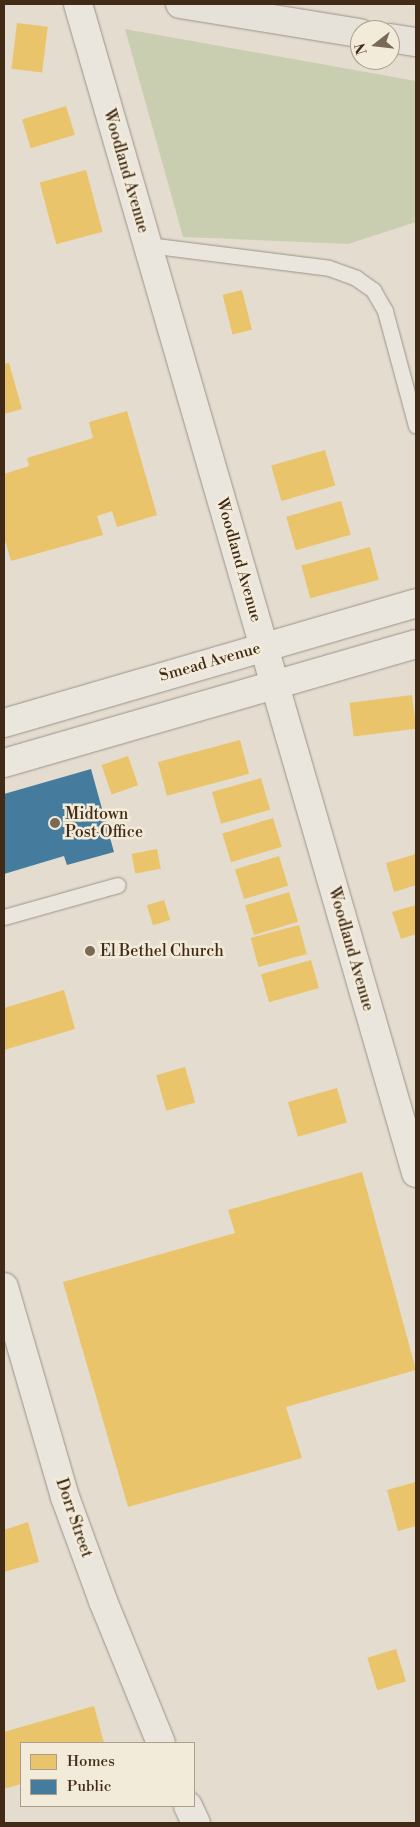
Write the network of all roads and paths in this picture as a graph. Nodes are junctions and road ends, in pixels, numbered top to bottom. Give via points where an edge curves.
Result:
1 (78, 4) edge
2 (180, 4) edge
3 (350, 31) edge
4 (400, 40) edge
5 (416, 42) edge
6 (148, 245) junction
7 (416, 426) edge
8 (416, 603) edge
9 (416, 644) edge
10 (264, 646) junction
11 (275, 684) junction
12 (4, 723) edge
13 (4, 763) edge
14 (118, 885) dead end
15 (4, 917) edge
16 (416, 1173) edge
17 (4, 1287) edge
18 (161, 1742) edge
19 (188, 1807) edge
20 (196, 1823) edge

1 - 6 street, Woodland Avenue
2 - 3 main road
4 - 5 main road
6 - 7 lane via 329,268 356,278 373,290 385,311
6 - 10 street, Woodland Avenue
8 - 10 street, Smead Avenue
9 - 11 street
10 - 11 street, Woodland Avenue
10 - 12 street, Smead Avenue
11 - 13 street
11 - 16 street, Woodland Avenue
14 - 15 lane
17 - 18 street, Dorr Street via 65,1497
19 - 20 street

